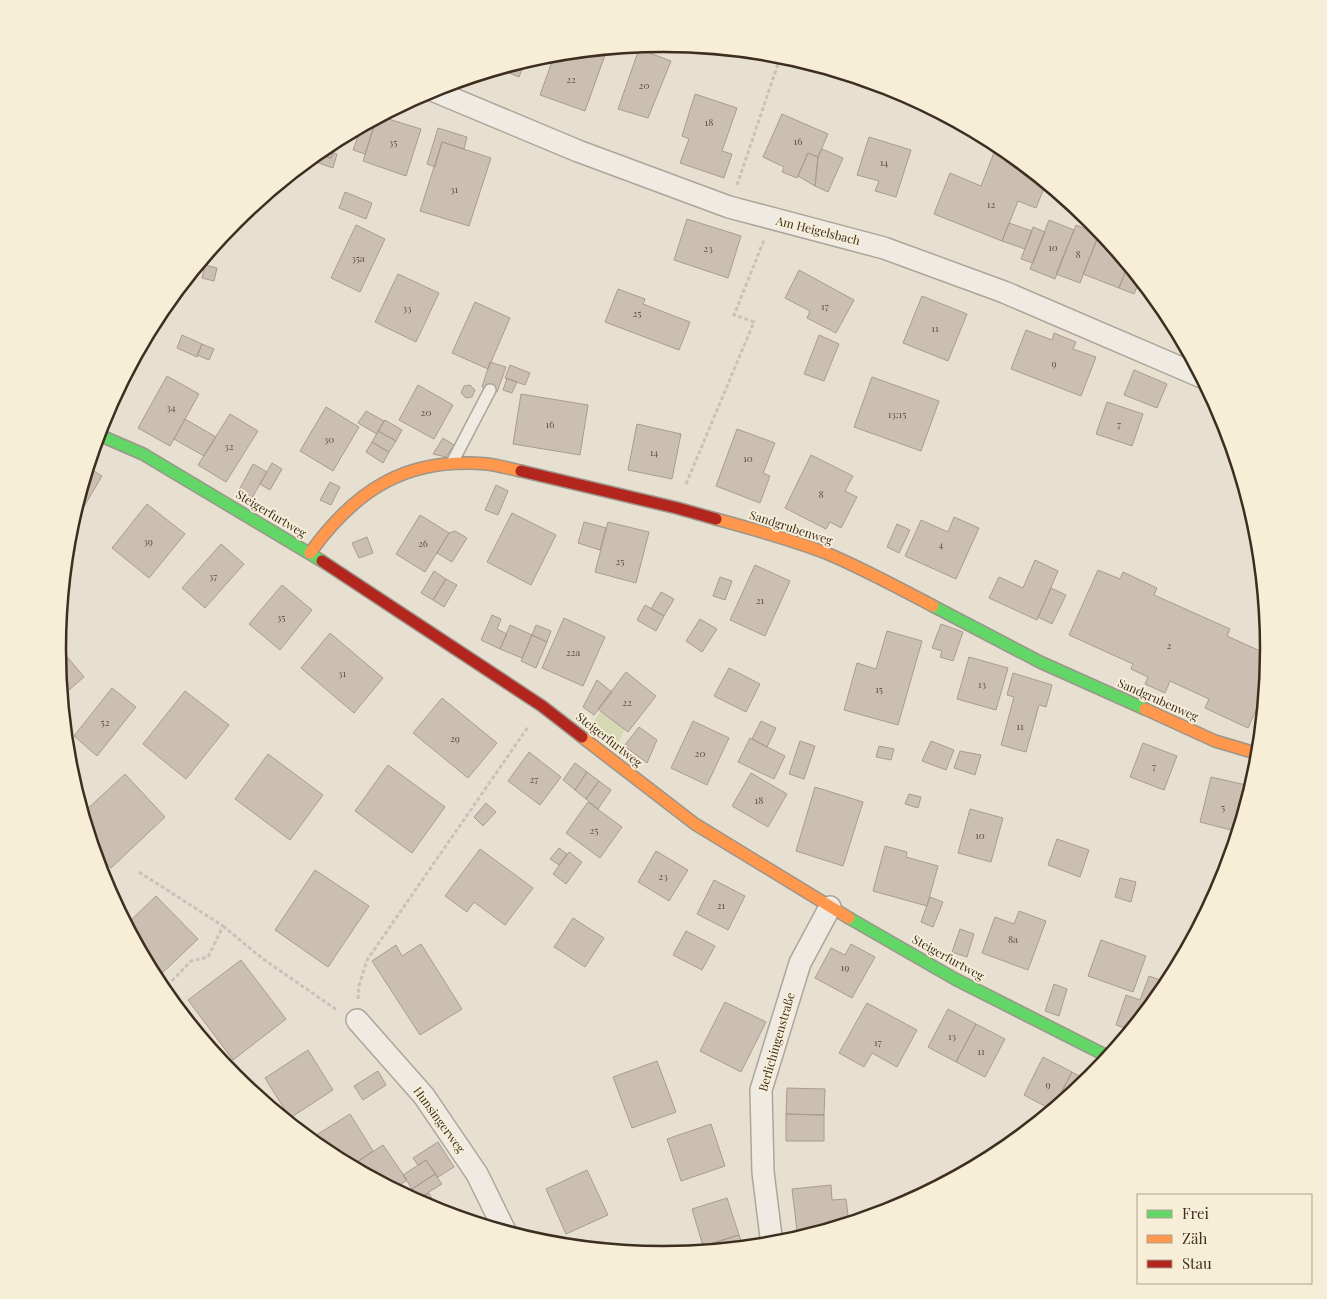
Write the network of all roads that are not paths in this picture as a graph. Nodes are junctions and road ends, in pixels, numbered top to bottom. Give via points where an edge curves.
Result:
1 (443, 95) edge
2 (1193, 373) edge
3 (490, 390) dead end
4 (106, 438) edge
5 (452, 463) junction
6 (310, 553) junction
7 (1251, 752) edge
8 (830, 907) junction
9 (357, 1020) road end
10 (1102, 1054) edge
11 (501, 1224) edge
12 (771, 1236) edge

1 - 2 street, Am Heigelsbach via 578,151 729,207 884,248 1004,292
3 - 5 lane
4 - 6 street, Steigerfurtweg via 143,454
5 - 6 street, Sandgrubenweg via 416,469 389,479 363,495 325,532
5 - 7 street, Sandgrubenweg via 489,464 676,508 775,535 825,553 874,575 1040,662 1215,741
6 - 8 street, Steigerfurtweg via 542,706 695,824
8 - 10 street, Steigerfurtweg via 955,979
8 - 12 street, Berlichingenstraße via 800,963 761,1090 763,1172
9 - 11 street, Hunsingerweg via 424,1096 477,1174

